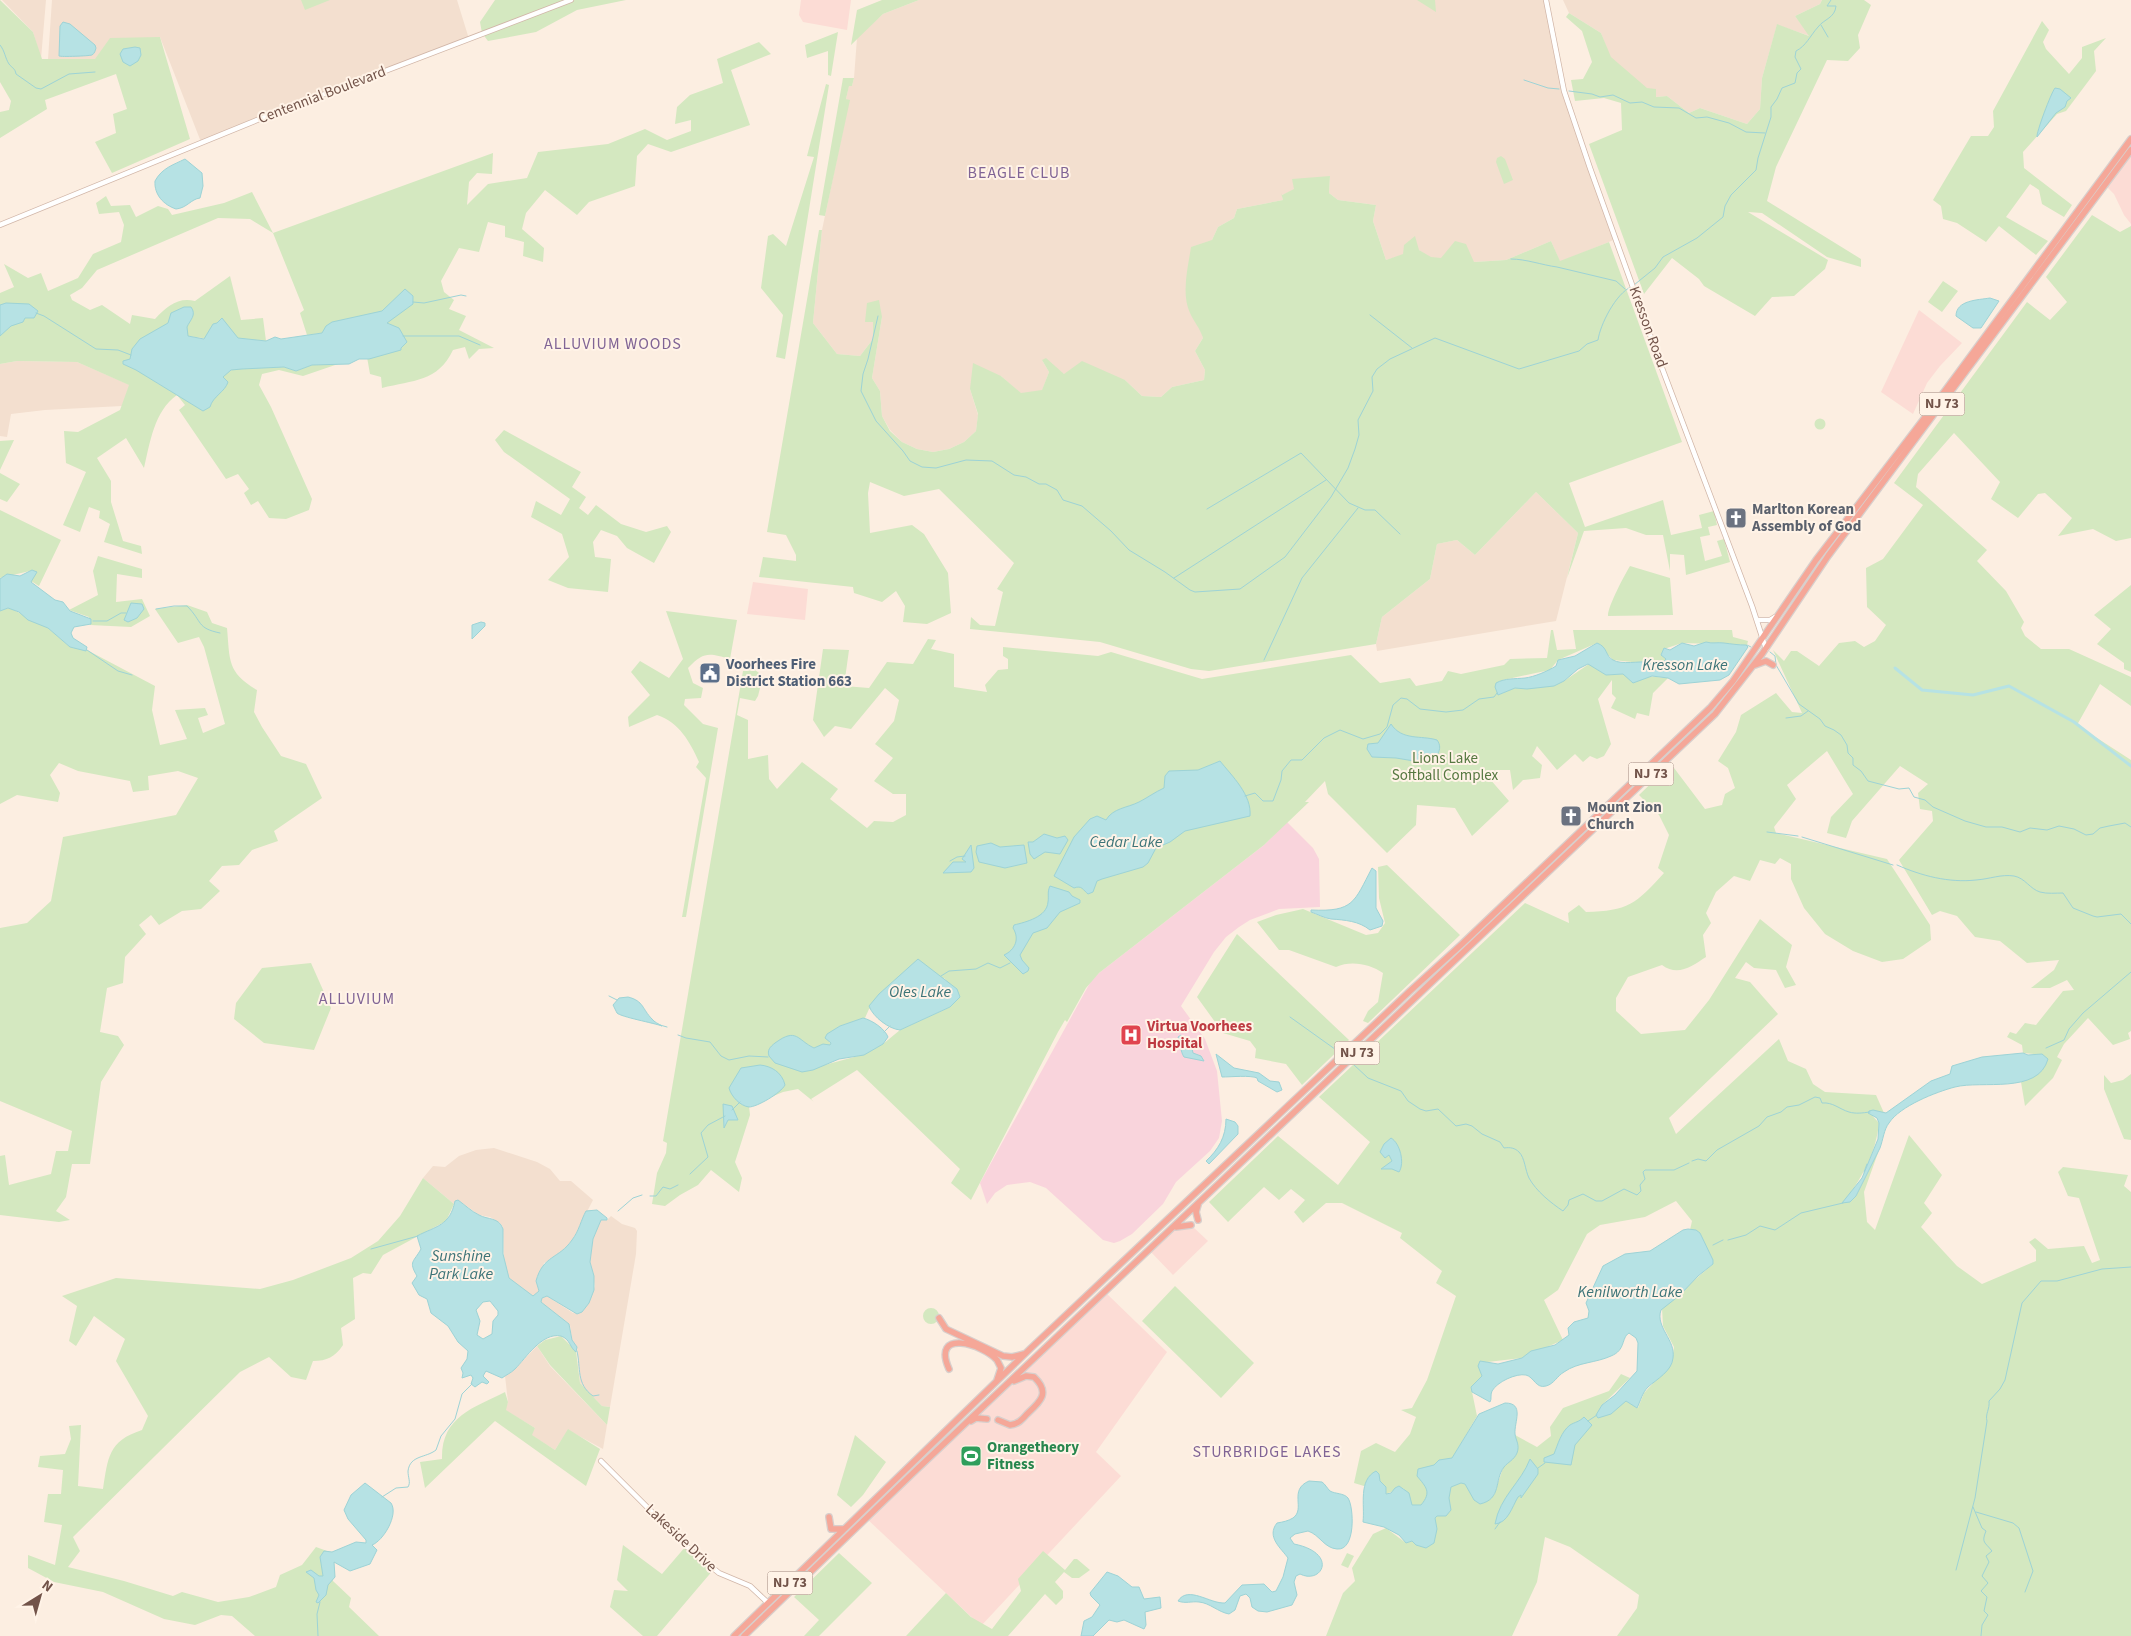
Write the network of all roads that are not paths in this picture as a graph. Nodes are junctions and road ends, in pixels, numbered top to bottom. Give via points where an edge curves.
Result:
1 (571, 0) edge
2 (1546, 0) edge
3 (2131, 139) edge
4 (2131, 150) edge
5 (0, 224) edge
6 (1889, 464) junction
7 (1883, 482) junction
8 (1778, 615) junction
9 (1757, 620) junction
10 (1762, 638) junction
11 (1766, 649) junction
12 (1773, 665) dead end
13 (1753, 666) junction
14 (1198, 1204) junction
15 (1198, 1220) dead end
16 (1191, 1225) dead end
17 (1174, 1228) junction
18 (939, 1318) dead end
19 (1031, 1348) junction
20 (949, 1369) dead end
21 (1005, 1386) junction
22 (988, 1390) junction
23 (987, 1419) dead end
24 (998, 1420) dead end
25 (966, 1423) junction
26 (601, 1461) dead end
27 (829, 1517) dead end
28 (845, 1529) junction
29 (768, 1603) junction
30 (734, 1636) edge
31 (744, 1636) edge

1 - 5 main road, Centennial Boulevard via 262,118
2 - 9 main road, Kresson Road via 1564,91
3 - 6 highway, NJ 73
4 - 7 highway, NJ 73
6 - 7 highway
6 - 8 highway, NJ 73
7 - 11 highway, NJ 73 via 1828,556
8 - 9 main road via 1770,620
8 - 10 highway, NJ 73
9 - 10 main road, Kresson Road
10 - 11 main road, Kresson Road
10 - 19 highway, NJ 73 via 1726,690 1698,719
11 - 13 highway, NJ 73
12 - 13 highway via 1764,661
13 - 14 highway, NJ 73 via 1724,704 1699,729
14 - 15 highway
14 - 17 highway, NJ 73
16 - 17 highway
17 - 21 highway, NJ 73
18 - 19 highway via 946,1328 1003,1356 1022,1355
19 - 22 highway, NJ 73
20 - 22 highway via 945,1352 957,1342 995,1357 1000,1363 1000,1372
21 - 24 highway via 1021,1377 1034,1378 1042,1388 1042,1398 1018,1423 1010,1426
21 - 25 highway, NJ 73
22 - 28 highway, NJ 73
23 - 25 highway via 976,1418
25 - 31 highway, NJ 73
26 - 29 main road, Lakeside Drive via 686,1546 719,1573 750,1586
27 - 28 highway via 831,1528
28 - 29 highway, NJ 73
29 - 30 highway, NJ 73

